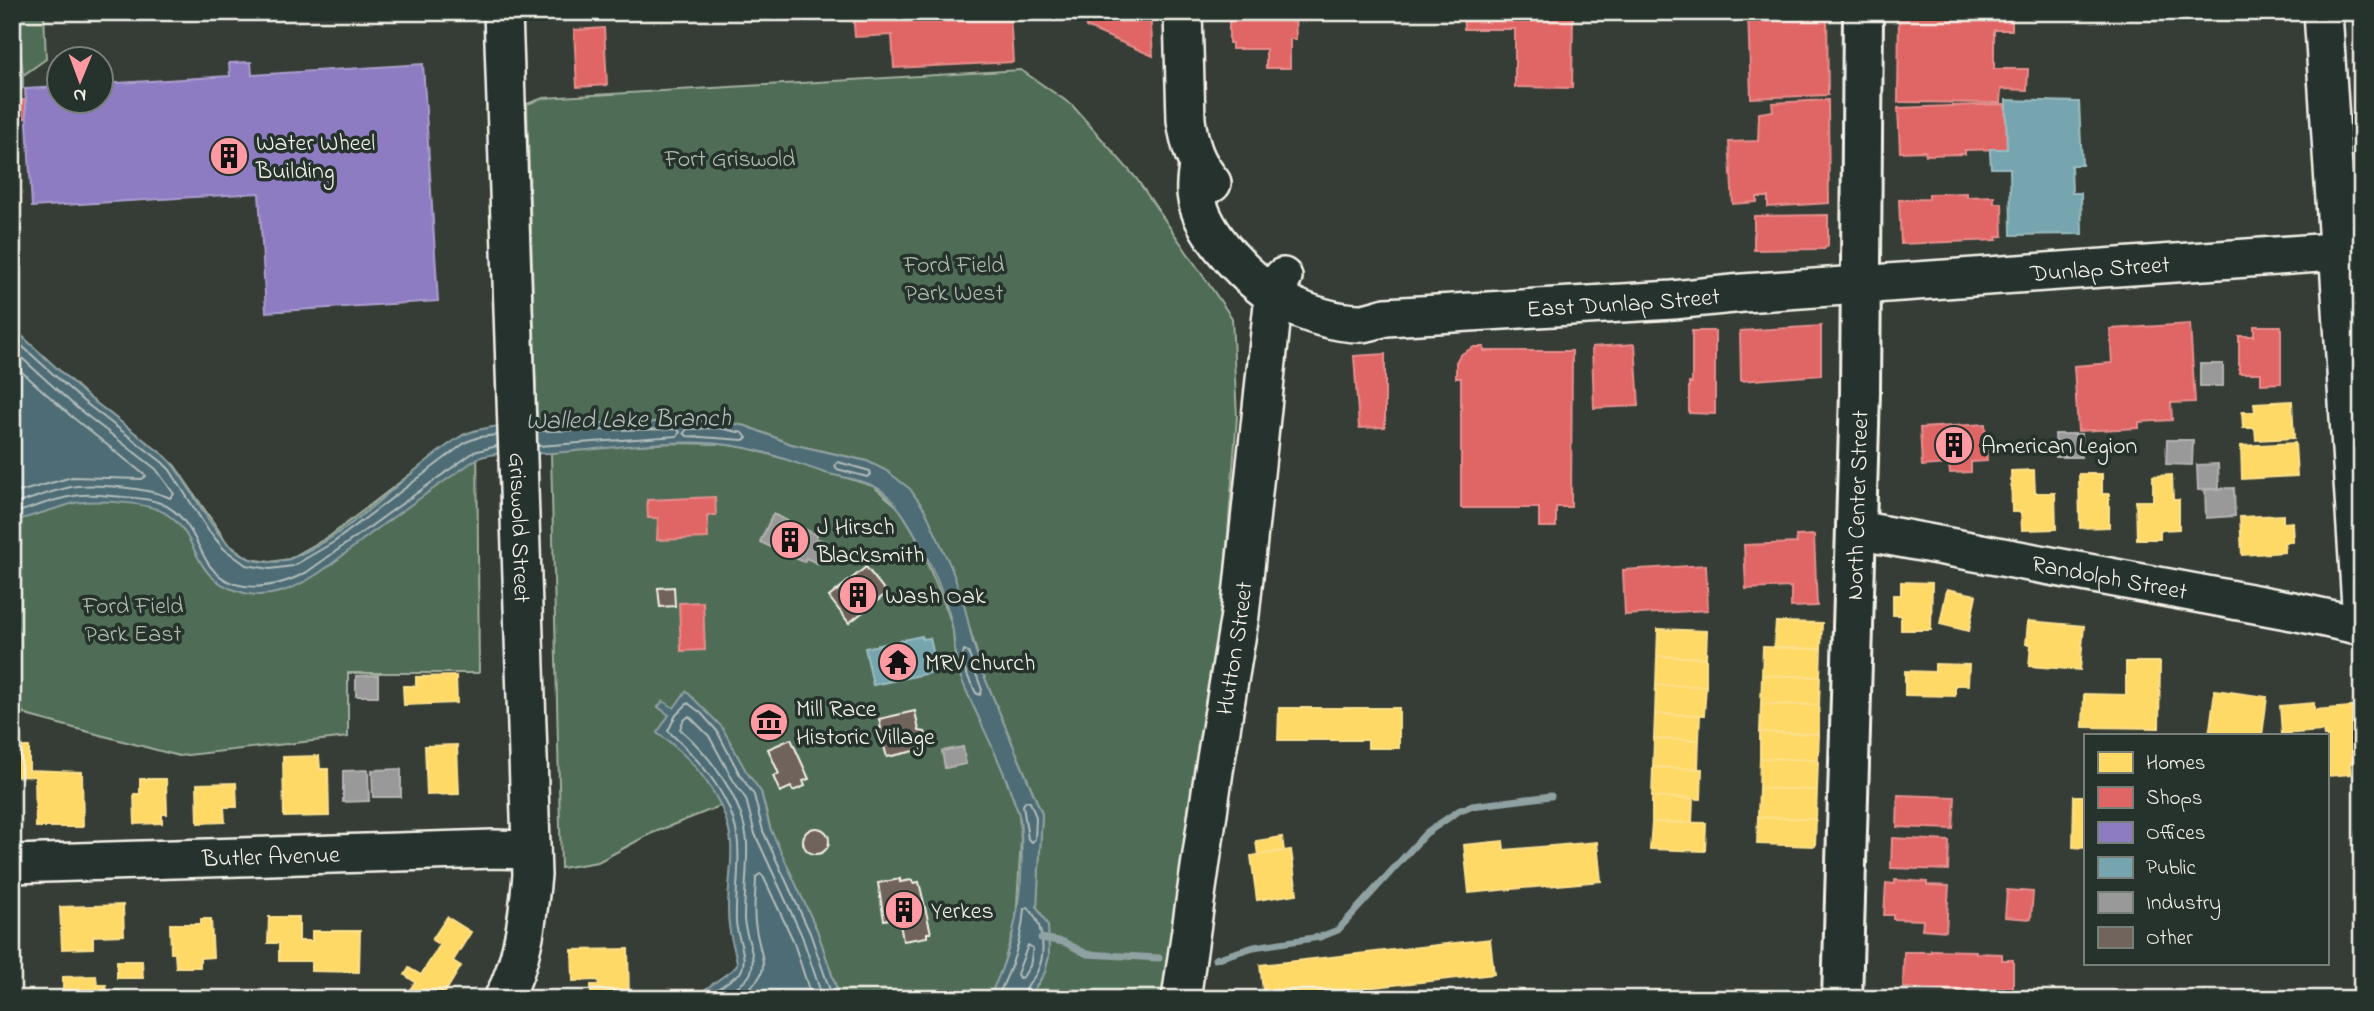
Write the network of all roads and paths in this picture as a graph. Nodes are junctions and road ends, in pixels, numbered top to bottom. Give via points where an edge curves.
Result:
1 (502, 12) edge
2 (1183, 12) edge
3 (1863, 12) edge
4 (2323, 12) edge
5 (2351, 250) edge
6 (1280, 284) junction
7 (1861, 285) junction
8 (1857, 530) junction
9 (2362, 624) edge
10 (531, 850) junction
11 (12, 864) edge
12 (503, 999) edge
13 (1181, 999) edge
14 (1842, 999) edge

1 - 10 street, Griswold Street
2 - 6 street via 1186,120 1198,165 1196,193 1212,231 1232,258
3 - 7 main road, North Center Street
4 - 5 street
5 - 7 street, Dunlap Street
5 - 9 street
6 - 7 street, East Dunlap Street via 1301,310 1361,324 1386,317
6 - 13 street, Hutton Street via 1240,615
7 - 8 main road, North Center Street
8 - 9 street, Randolph Street
8 - 14 main road, North Center Street
10 - 11 street, Butler Avenue
10 - 12 street, Griswold Street via 527,917

